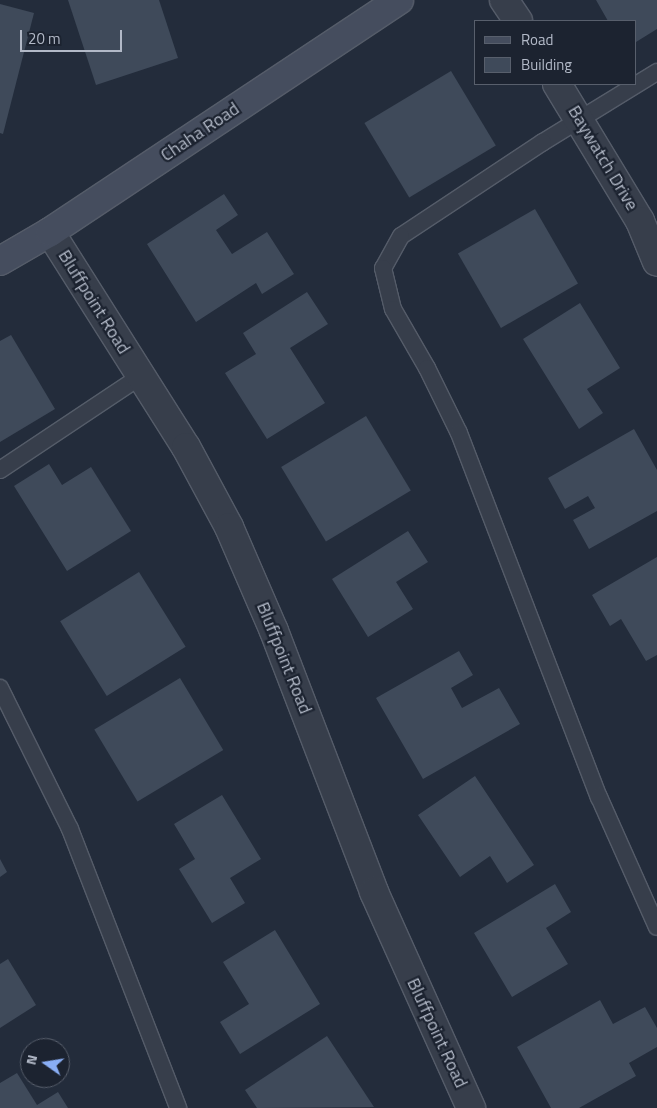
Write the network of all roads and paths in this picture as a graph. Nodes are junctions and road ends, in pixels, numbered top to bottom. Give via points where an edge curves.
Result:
1 (399, 0) edge
2 (504, 0) edge
3 (517, 20) edge
4 (657, 72) edge
5 (559, 85) edge
6 (637, 85) edge
7 (637, 85) edge
8 (581, 121) junction
9 (50, 232) junction
10 (0, 261) edge
11 (657, 262) edge
12 (141, 376) junction
13 (0, 470) edge
14 (0, 688) edge
15 (657, 927) edge
16 (178, 1108) edge
17 (471, 1108) edge

1 - 9 street, Chaha Road
2 - 3 street
4 - 7 lane
5 - 8 street, Baywatch Drive
6 - 8 lane
8 - 11 street, Baywatch Drive via 640,221
8 - 15 lane via 543,142 401,236 383,268 393,309 428,368 459,433 599,797
9 - 10 street, Chaha Road
9 - 12 street, Bluffpoint Road
12 - 13 lane
12 - 17 street, Bluffpoint Road via 186,447 228,527 274,631 374,892
14 - 16 lane via 70,830

